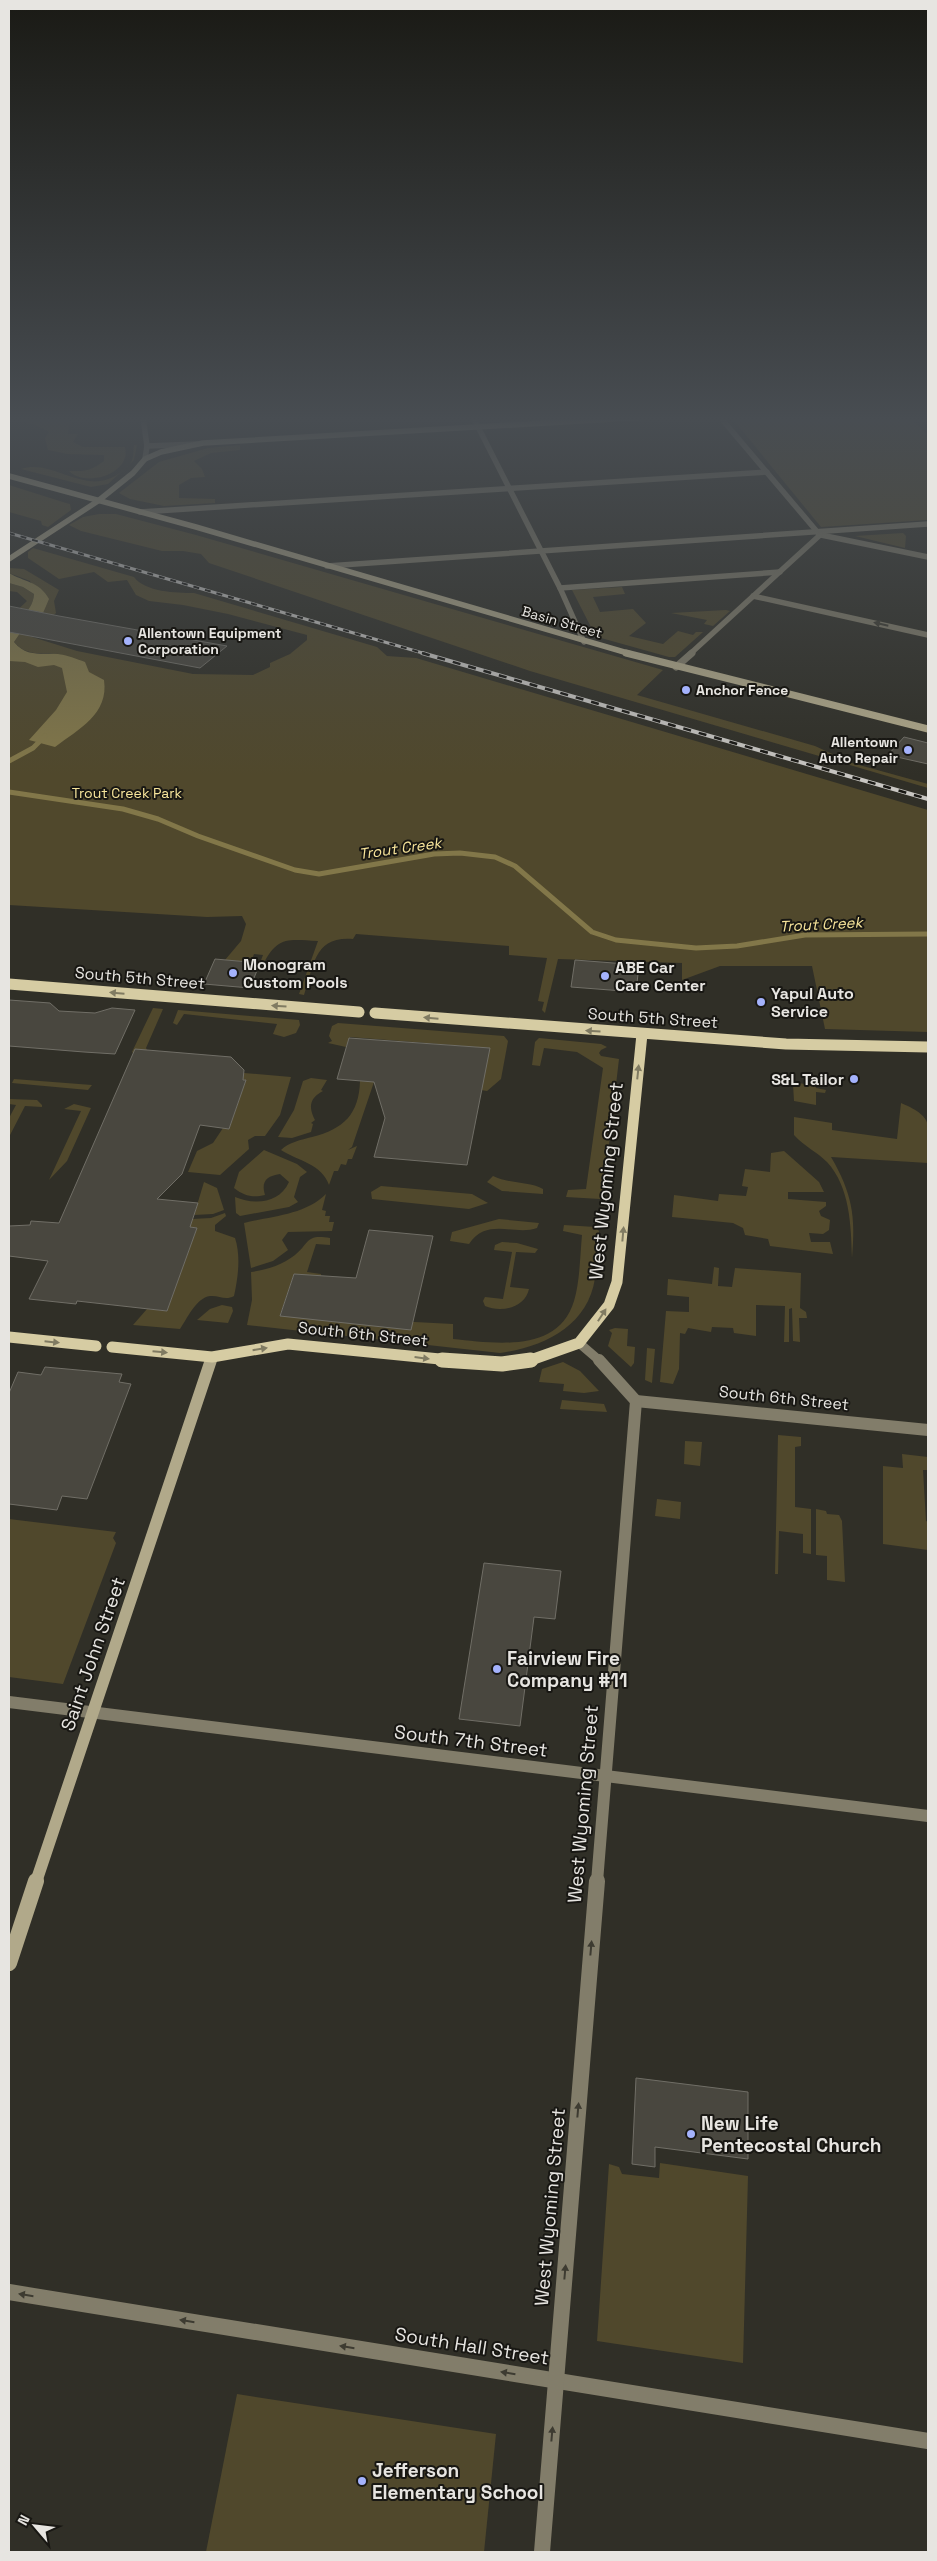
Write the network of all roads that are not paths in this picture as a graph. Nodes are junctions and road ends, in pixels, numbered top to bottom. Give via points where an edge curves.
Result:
1 (44, 537) edge
2 (225, 537) edge
3 (534, 537) edge
4 (765, 537) edge
5 (815, 537) edge
6 (835, 537) edge
7 (541, 551) junction
8 (928, 557) edge
9 (9, 559) edge
10 (327, 566) junction
11 (780, 572) junction
12 (560, 588) junction
13 (753, 596) junction
14 (928, 635) edge
15 (584, 642) junction
16 (676, 667) junction
17 (928, 729) edge
18 (9, 984) edge
19 (359, 1012) dead end
20 (375, 1013) dead end
21 (642, 1034) junction
22 (928, 1047) edge
23 (9, 1337) edge
24 (579, 1343) junction
25 (96, 1346) dead end
26 (112, 1347) dead end
27 (212, 1357) junction
28 (636, 1401) junction
29 (928, 1430) edge
30 (9, 1702) edge
31 (93, 1712) junction
32 (606, 1776) junction
33 (928, 1816) edge
34 (9, 1963) edge
35 (9, 2292) edge
36 (556, 2381) junction
37 (928, 2441) edge
38 (542, 2552) edge

1 - 9 street
2 - 10 street, Basin Street
3 - 7 street
4 - 7 street
5 - 11 street
6 - 8 street
7 - 10 street
7 - 12 street
10 - 15 street, Basin Street
11 - 12 street
11 - 13 street
12 - 15 street
14 -> 13 street
13 - 16 street
15 - 16 street, Basin Street
16 - 17 street, Basin Street
19 -> 18 main road, South 5th Street
21 -> 20 main road, South 5th Street
21 - 22 main road, South 5th Street via 786,1044
24 -> 21 main road, West Wyoming Street via 609,1305 617,1282
23 -> 25 main road
27 -> 24 main road, South 6th Street via 288,1344 502,1364 525,1362
24 - 28 street via 607,1367
26 -> 27 main road, South 6th Street
27 - 31 street, Saint John Street
28 - 29 street, South 6th Street
28 - 32 street, West Wyoming Street
30 - 31 street, South 7th Street
31 - 32 street, South 7th Street
31 - 34 street, Saint John Street
32 - 33 street, South 7th Street
36 -> 32 street, West Wyoming Street
36 -> 35 street, South Hall Street
36 - 37 street, South Hall Street
38 -> 36 street, West Wyoming Street

